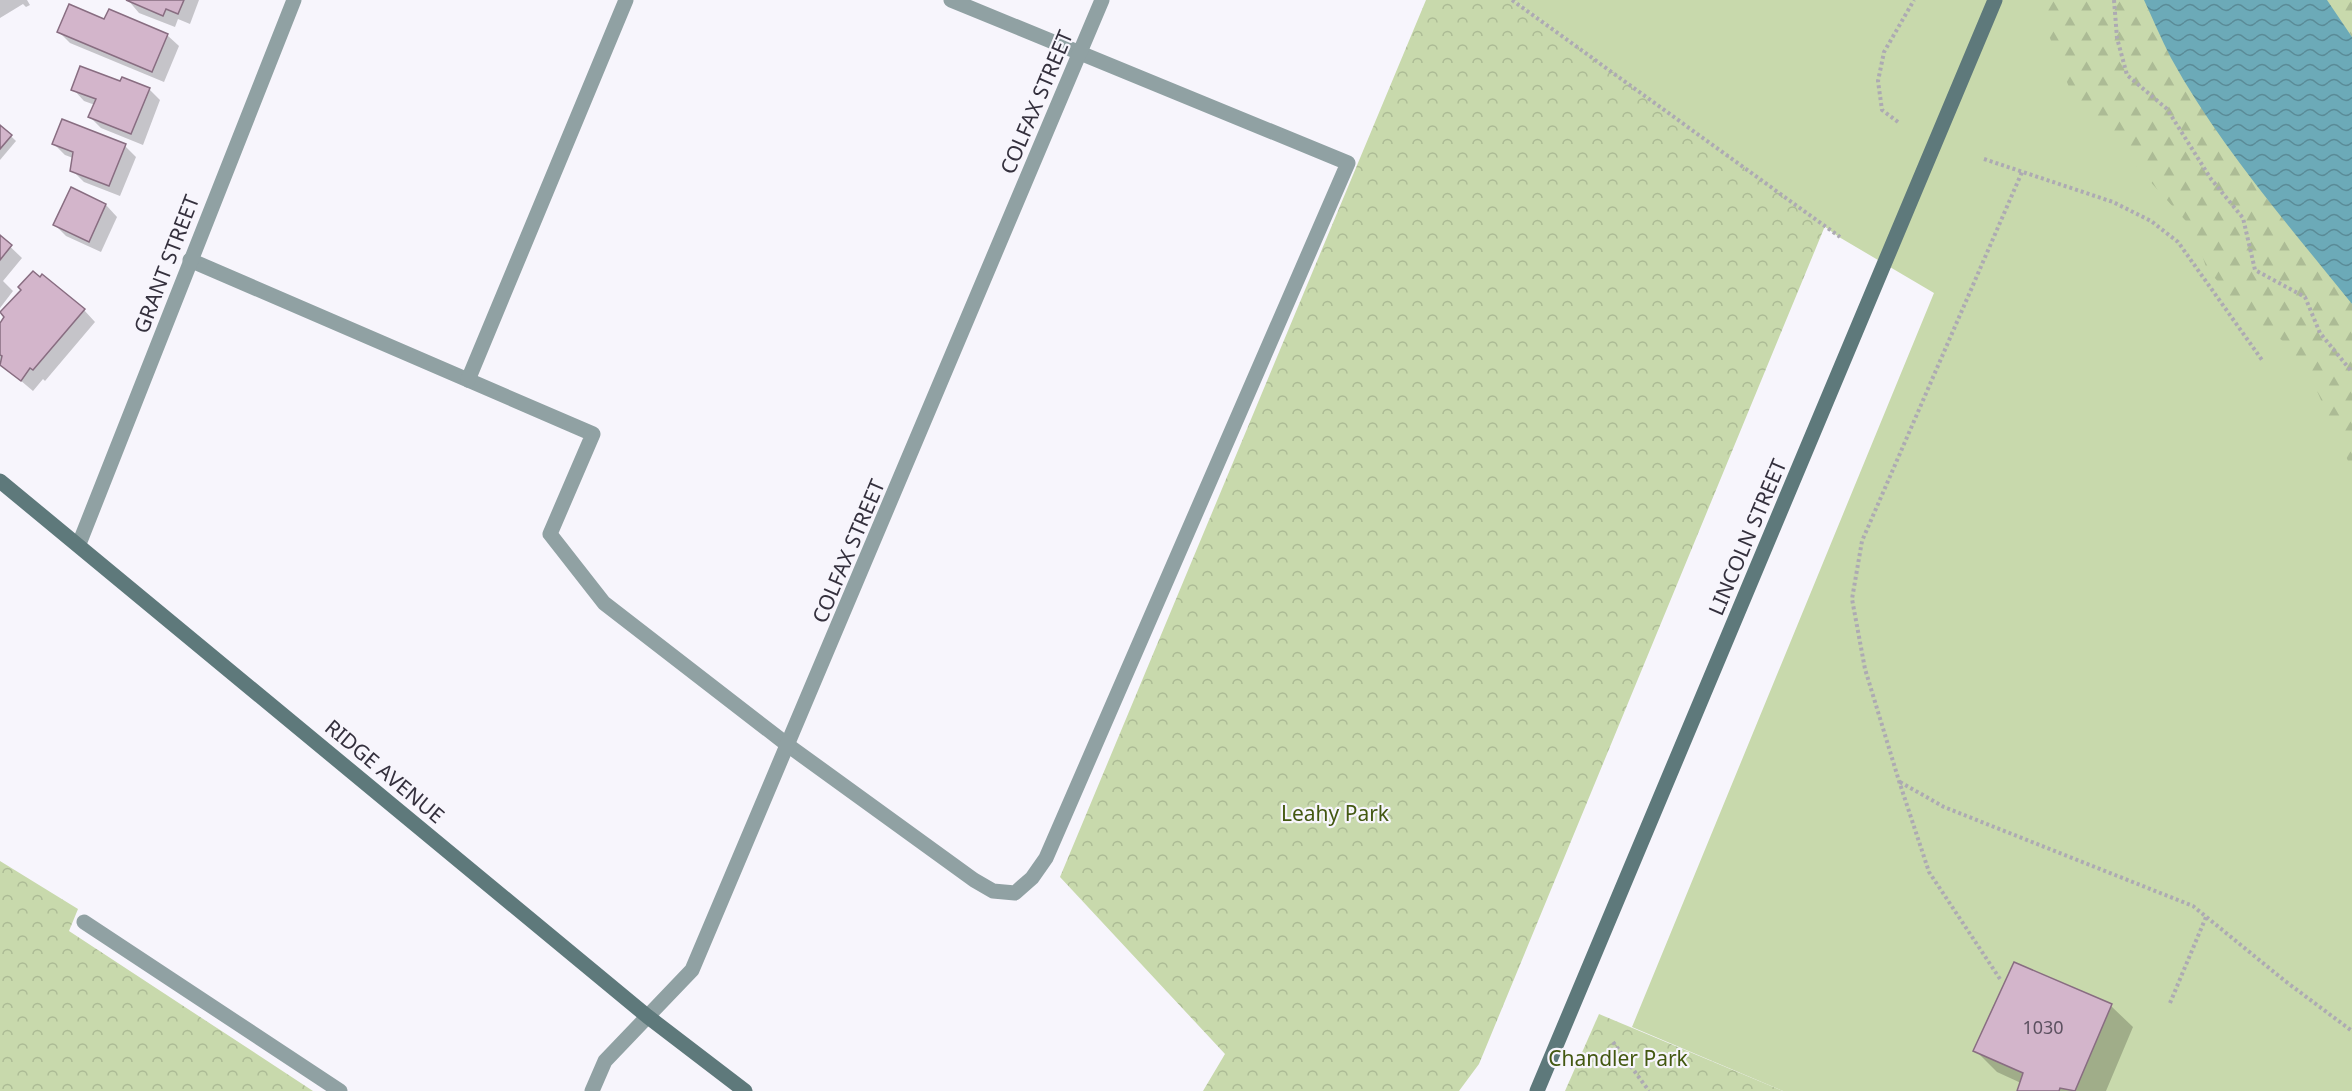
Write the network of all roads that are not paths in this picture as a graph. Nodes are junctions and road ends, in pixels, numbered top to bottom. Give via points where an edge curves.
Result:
1 (294, 0) edge
2 (626, 0) edge
3 (951, 0) edge
4 (1102, 0) edge
5 (1995, 0) edge
6 (1080, 53) junction
7 (190, 260) junction
8 (468, 380) junction
9 (0, 481) edge
10 (79, 544) junction
11 (789, 746) junction
12 (84, 922) dead end
13 (647, 1016) junction
14 (340, 1091) edge
15 (592, 1091) edge
16 (745, 1091) edge
17 (1537, 1091) edge

1 - 7 street, GRANT STREET
2 - 8 street
3 - 6 street
4 - 6 street, COLFAX STREET
5 - 17 street, LINCOLN STREET
6 - 11 street, COLFAX STREET
6 - 11 street via 1348,163 1046,858 1032,878 1015,893 993,891
7 - 8 street
7 - 10 street, GRANT STREET
8 - 11 street via 593,434 550,534 604,603
9 - 10 street, RIDGE AVENUE
10 - 13 street, RIDGE AVENUE
11 - 13 street, COLFAX STREET via 692,970
12 - 14 street
13 - 15 street, COLFAX STREET via 605,1060
13 - 16 street, RIDGE AVENUE

